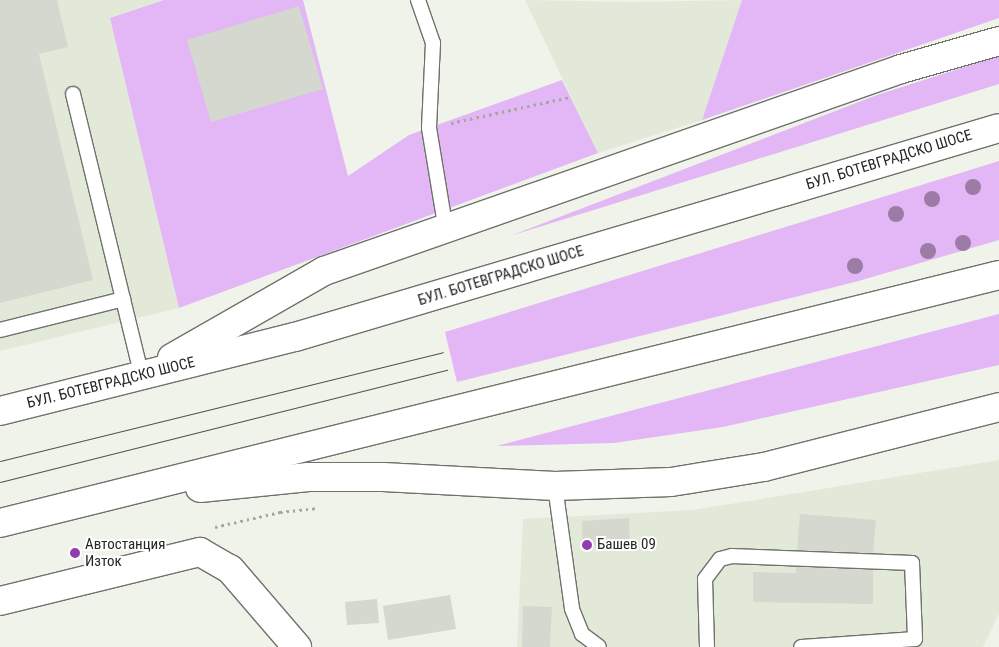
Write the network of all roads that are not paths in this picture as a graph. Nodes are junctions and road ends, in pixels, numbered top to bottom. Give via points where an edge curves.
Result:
1 (418, 0) edge
2 (999, 41) edge
3 (73, 94) dead end
4 (999, 128) edge
5 (446, 230) junction
6 (999, 275) edge
7 (123, 299) junction
8 (0, 330) edge
9 (142, 376) junction
10 (998, 408) edge
11 (0, 411) edge
12 (555, 486) junction
13 (95, 499) junction
14 (0, 523) edge
15 (0, 600) edge
16 (915, 643) edge
17 (297, 647) edge
18 (599, 647) edge
19 (708, 647) edge
20 (802, 647) edge

1 - 5 lane via 433,43 430,128
2 - 5 main road via 901,69 734,126
3 - 7 lane
4 - 9 main road, БУЛ. БОТЕВГРАДСКО ШОСЕ via 304,335
5 - 9 main road via 324,271
6 - 13 main road
7 - 8 lane
7 - 9 lane
9 - 11 main road, БУЛ. БОТЕВГРАДСКО ШОСЕ
10 - 12 main road via 764,467 671,482
12 - 13 main road via 382,477 308,477
12 - 18 lane via 572,609 582,634
13 - 14 main road
15 - 17 main road via 200,552 230,568
16 - 19 lane via 912,563 732,556 720,559 704,579
16 - 20 lane

